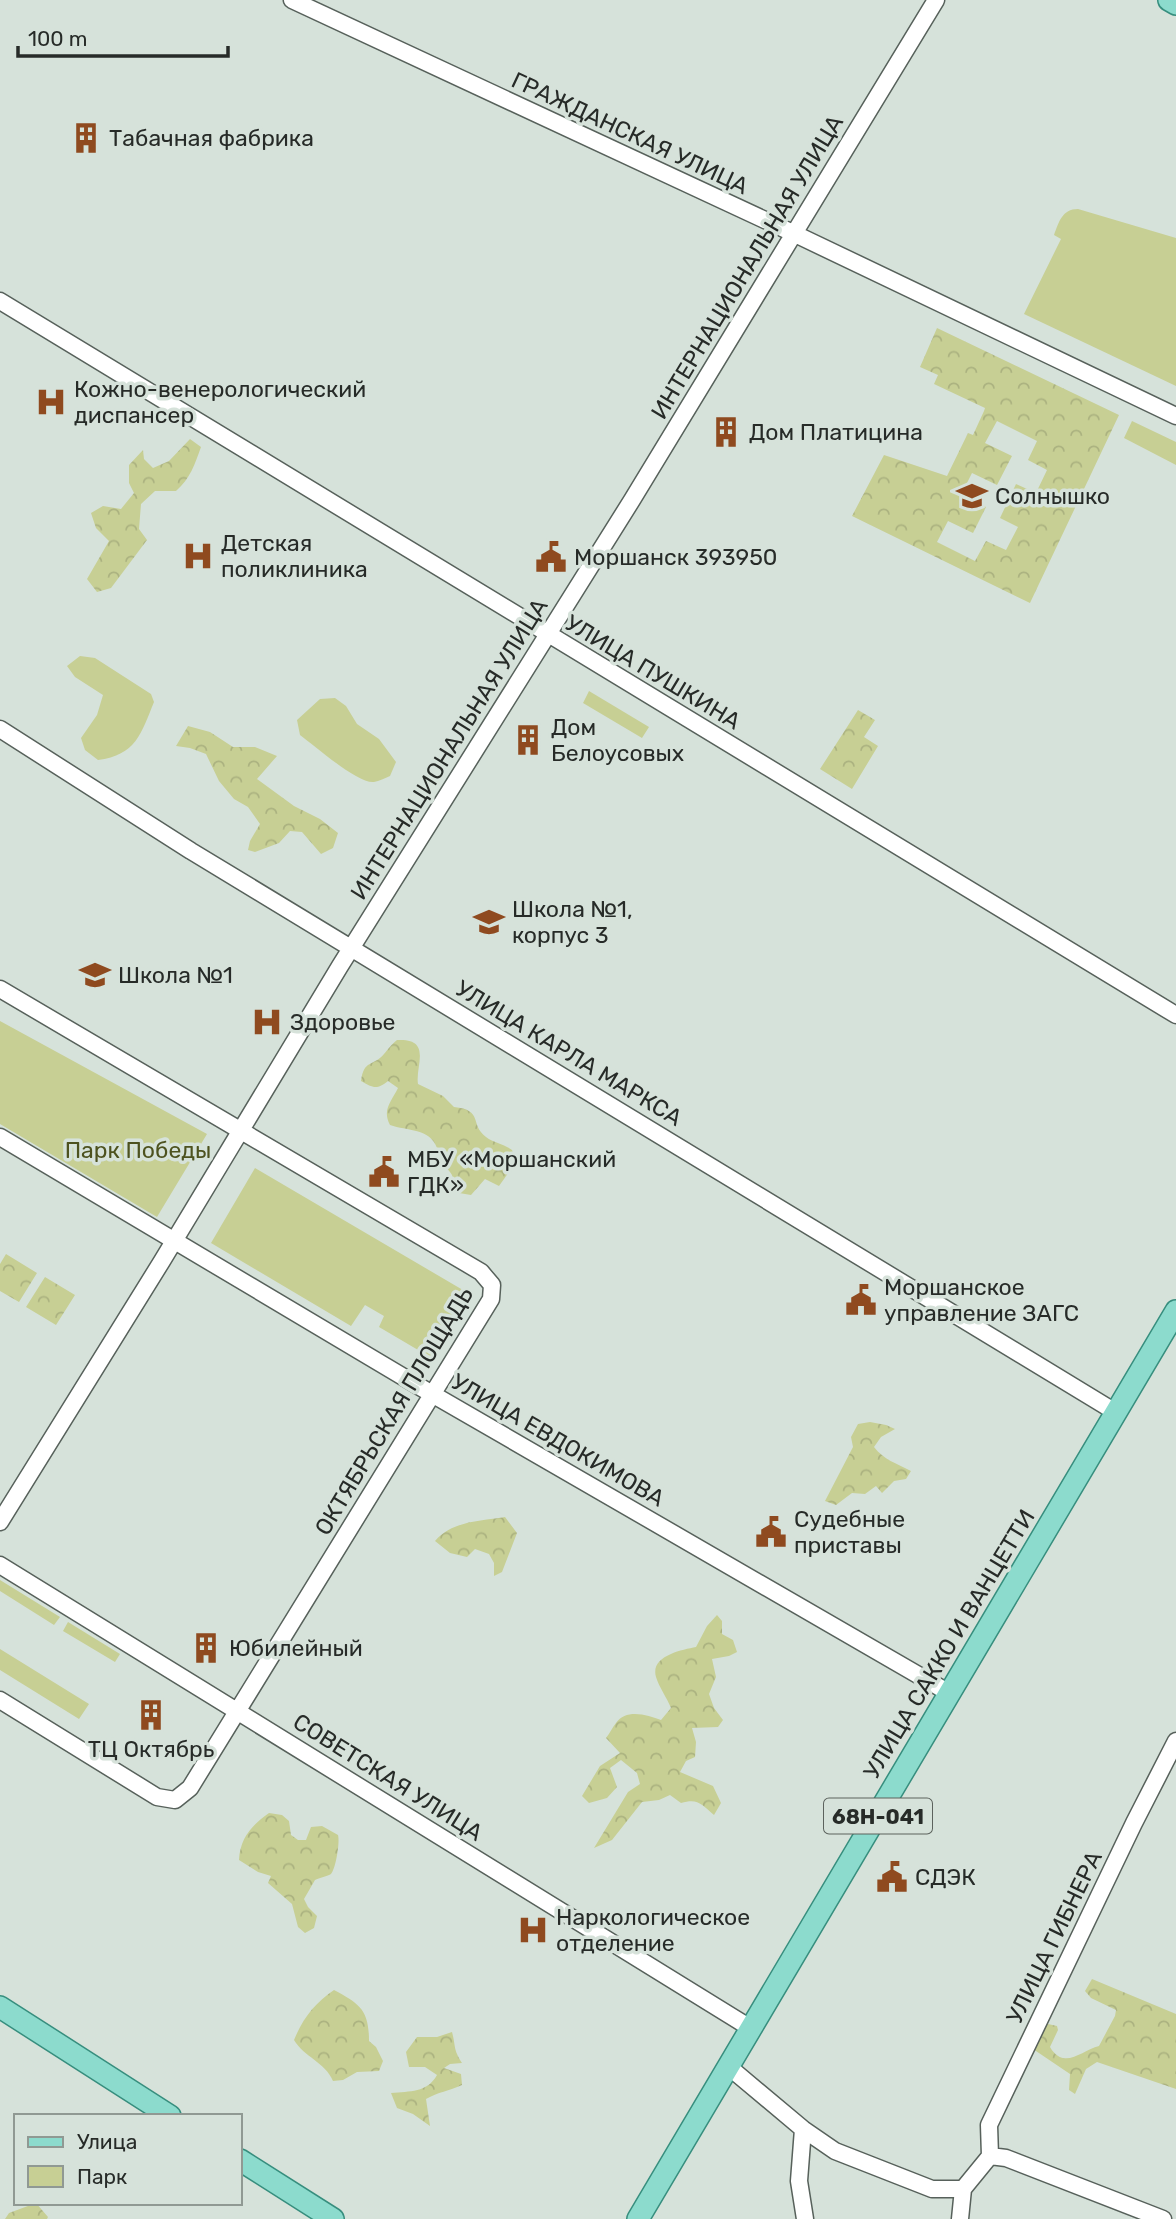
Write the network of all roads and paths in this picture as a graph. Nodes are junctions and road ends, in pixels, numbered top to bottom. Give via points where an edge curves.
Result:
1 (292, 0) edge
2 (936, 0) edge
3 (1169, 0) edge
4 (1176, 4) edge
5 (795, 234) junction
6 (0, 300) edge
7 (1176, 416) edge
8 (548, 635) junction
9 (0, 729) edge
10 (352, 947) junction
11 (0, 989) edge
12 (1176, 1016) edge
13 (241, 1129) junction
14 (2, 1143) edge
15 (173, 1241) junction
16 (1176, 1311) edge
17 (432, 1394) junction
18 (1117, 1413) junction
19 (0, 1522) edge
20 (0, 1565) edge
21 (951, 1694) junction
22 (0, 1700) edge
23 (239, 1711) junction
24 (1176, 1741) edge
25 (0, 2007) edge
26 (751, 2029) junction
27 (729, 2067) junction
28 (167, 2114) edge
29 (803, 2129) junction
30 (990, 2156) junction
31 (242, 2161) edge
32 (963, 2189) junction
33 (333, 2219) edge
34 (638, 2219) edge
35 (805, 2219) edge
36 (960, 2219) edge
37 (1163, 2219) edge

1 - 5 street, ГРАЖДАНСКАЯ УЛИЦА
2 - 5 street, ИНТЕРНАЦИОНАЛЬНАЯ УЛИЦА
3 - 4 main road
5 - 7 street, ГРАЖДАНСКАЯ УЛИЦА
5 - 8 street, ИНТЕРНАЦИОНАЛЬНАЯ УЛИЦА
6 - 8 street, УЛИЦА ПУШКИНА
8 - 10 street, ИНТЕРНАЦИОНАЛЬНАЯ УЛИЦА
8 - 12 street, УЛИЦА ПУШКИНА
9 - 10 street, УЛИЦА КАРЛА МАРКСА
10 - 13 street, ИНТЕРНАЦИОНАЛЬНАЯ УЛИЦА
10 - 18 street, УЛИЦА КАРЛА МАРКСА
11 - 13 street, ОКТЯБРЬСКАЯ ПЛОЩАДЬ
13 - 15 street, ИНТЕРНАЦИОНАЛЬНАЯ УЛИЦА
13 - 17 street, ОКТЯБРЬСКАЯ ПЛОЩАДЬ via 481,1272 492,1285 491,1299
14 - 15 street, УЛИЦА ЕВДОКИМОВА
15 - 17 street, УЛИЦА ЕВДОКИМОВА
15 - 19 street, ИНТЕРНАЦИОНАЛЬНАЯ УЛИЦА
16 - 18 main road, УЛИЦА САККО И ВАНЦЕТТИ / 68Н-041
17 - 21 street, УЛИЦА ЕВДОКИМОВА
17 - 23 street, ОКТЯБРЬСКАЯ ПЛОЩАДЬ
18 - 21 main road, УЛИЦА САККО И ВАНЦЕТТИ / 68Н-041
20 - 23 street, СОВЕТСКАЯ УЛИЦА
21 - 26 main road, УЛИЦА САККО И ВАНЦЕТТИ / 68Н-041
22 - 23 street, ОКТЯБРЬСКАЯ ПЛОЩАДЬ via 157,1797 175,1800 190,1788
23 - 26 street, СОВЕТСКАЯ УЛИЦА
24 - 30 street, УЛИЦА ГИБНЕРА via 989,2125
25 - 28 main road
26 - 27 main road, УЛИЦА САККО И ВАНЦЕТТИ / 68Н-041
27 - 29 street
27 - 34 main road, УЛИЦА САККО И ВАНЦЕТТИ / 68Н-041
29 - 32 street via 835,2151 932,2189
29 - 35 street via 799,2181
30 - 32 street
30 - 37 street via 1006,2158
31 - 33 main road
32 - 36 street

